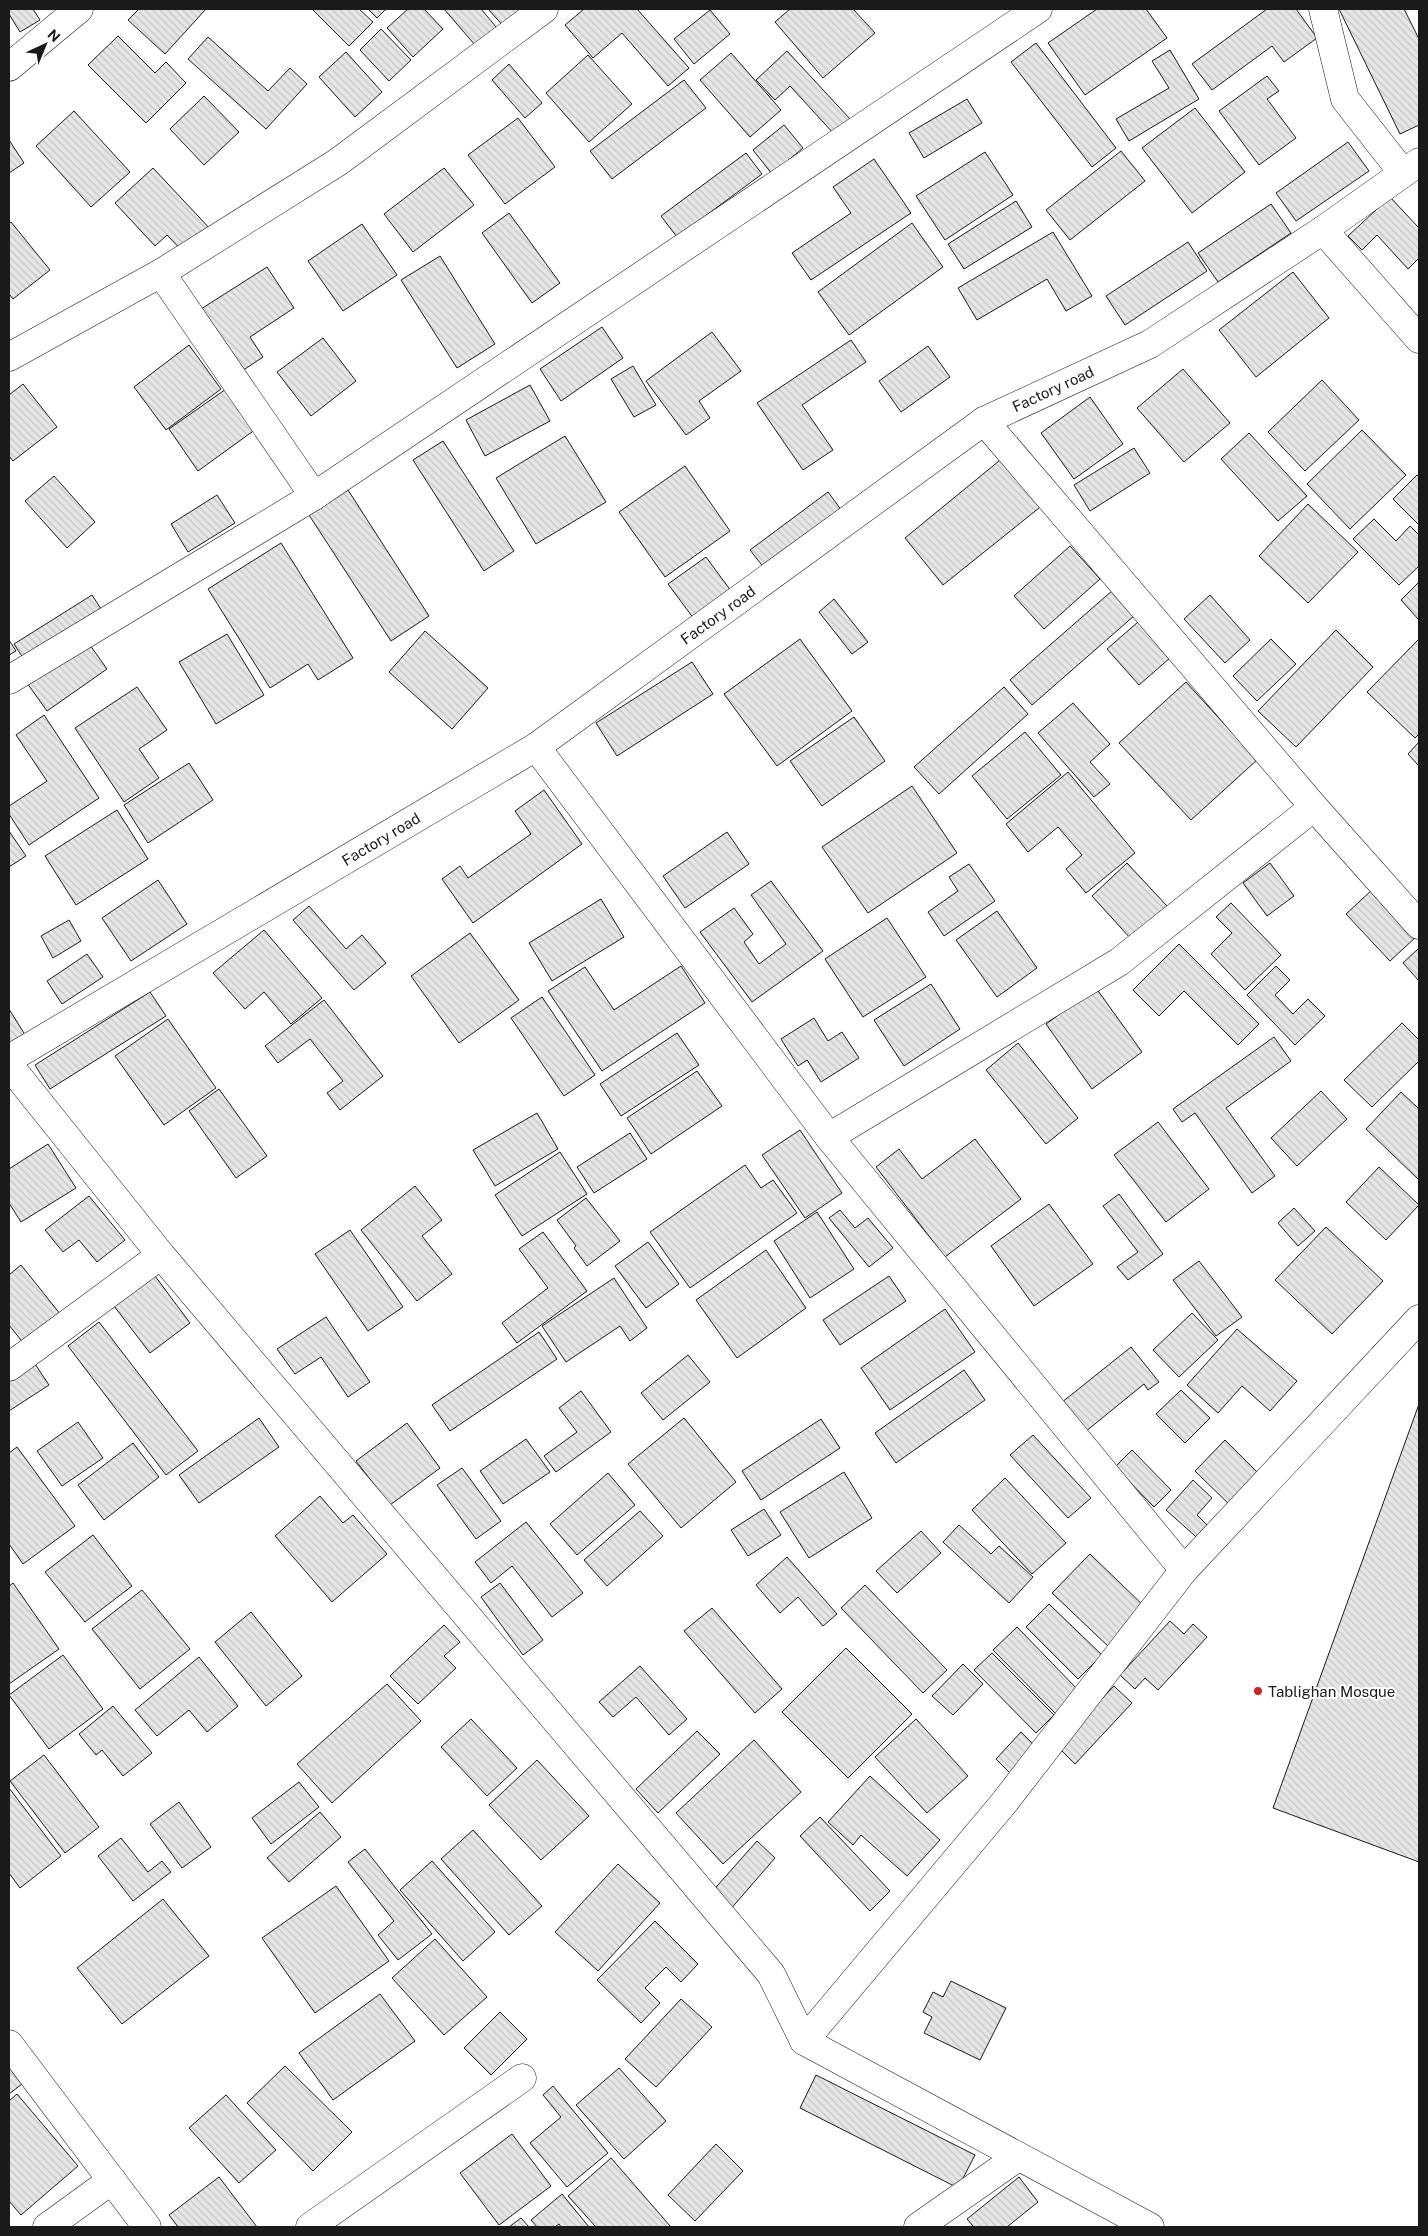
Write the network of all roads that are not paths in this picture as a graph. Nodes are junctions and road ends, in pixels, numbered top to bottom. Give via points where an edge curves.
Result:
1 (79, 9) edge
2 (544, 9) edge
3 (1038, 9) edge
4 (1323, 9) edge
5 (9, 67) edge
6 (1411, 167) edge
7 (1323, 230) junction
8 (162, 274) junction
9 (1419, 339) edge
10 (9, 358) edge
11 (984, 421) junction
12 (314, 496) junction
13 (9, 680) edge
14 (536, 747) junction
15 (1314, 807) junction
16 (1419, 925) edge
17 (9, 1059) edge
18 (9, 1065) edge
19 (829, 1137) junction
20 (161, 1255) junction
21 (1419, 1319) edge
22 (9, 1367) edge
23 (1184, 1570) junction
24 (804, 2041) junction
25 (9, 2044) edge
26 (522, 2078) dead end
27 (1018, 2157) junction
28 (112, 2180) junction
29 (46, 2227) edge
30 (147, 2227) edge
31 (310, 2227) edge
32 (918, 2227) edge
33 (1150, 2227) edge

1 - 5 street
2 - 8 street via 338,162
3 - 12 street
4 - 6 street via 1345,99
6 - 7 street, Factory road
7 - 9 street
7 - 11 street, Factory road via 1150,344
8 - 10 street
8 - 12 street
11 - 14 street, Factory road
11 - 15 street
12 - 13 street
14 - 17 street, Factory road
14 - 19 street
15 - 16 street
15 - 19 street via 1119,962
18 - 20 street
19 - 23 street
20 - 22 street
20 - 24 street via 771,1974
21 - 23 street
23 - 24 street via 1003,1804
24 - 27 street
25 - 28 street
26 - 31 street
27 - 32 street
27 - 33 street
28 - 29 street
28 - 30 street

